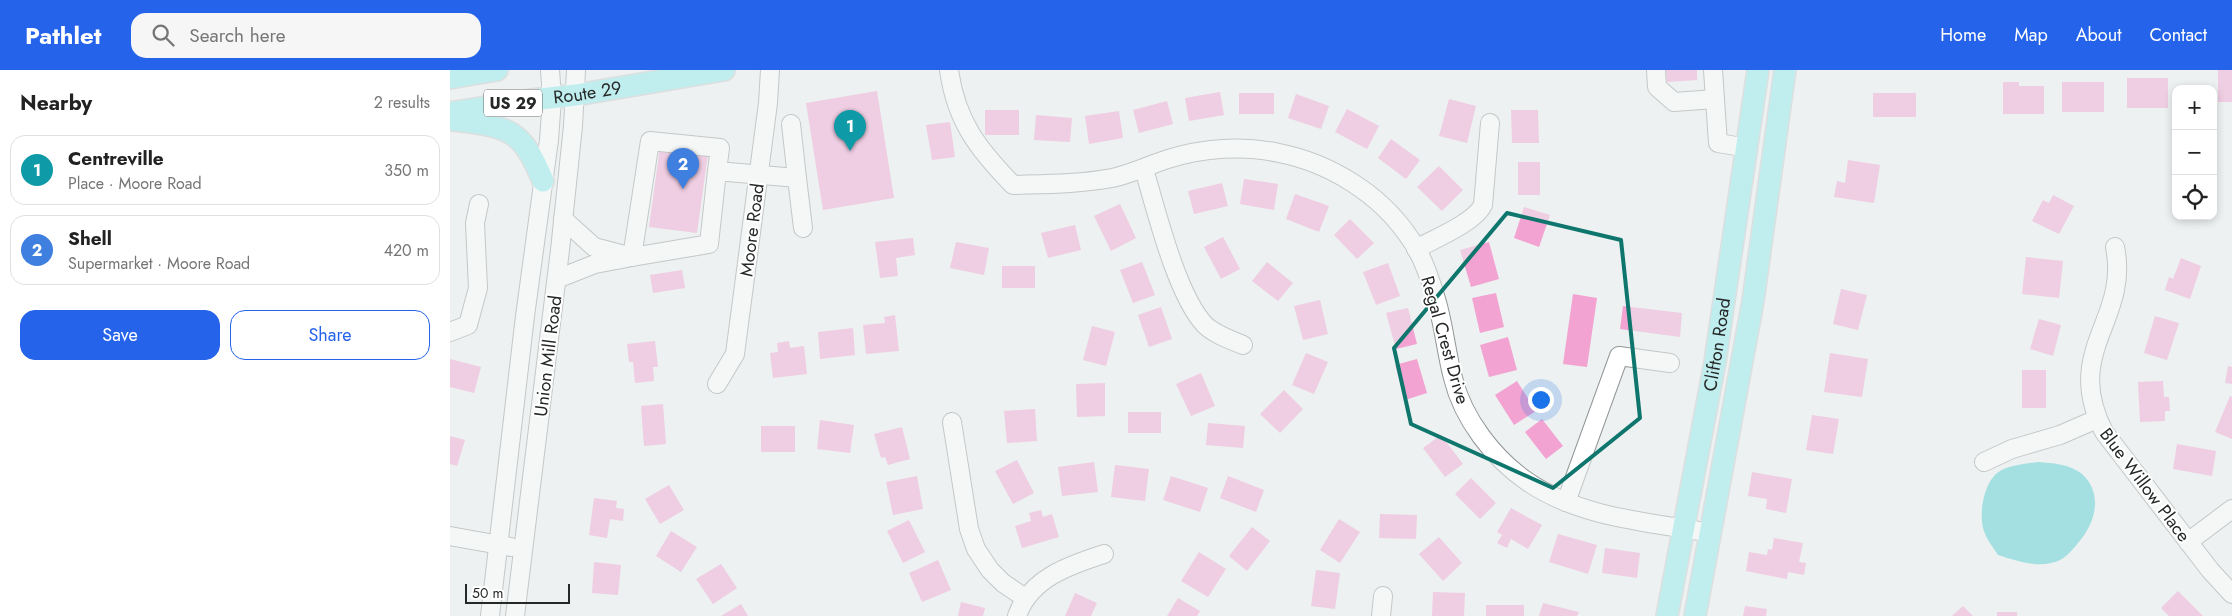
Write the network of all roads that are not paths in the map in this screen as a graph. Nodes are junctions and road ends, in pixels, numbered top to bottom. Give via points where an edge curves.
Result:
1 (497, 70) edge
2 (550, 70) edge
3 (576, 70) edge
4 (724, 70) edge
5 (770, 70) edge
6 (949, 70) edge
7 (1656, 70) edge
8 (1713, 70) edge
9 (1758, 70) edge
10 (1785, 70) edge
11 (450, 78) edge
12 (576, 95) junction
13 (552, 98) junction
14 (1715, 99) junction
15 (450, 113) edge
16 (450, 119) edge
17 (1490, 123) dead end
18 (791, 124) dead end
19 (1748, 148) junction
20 (1144, 169) junction
21 (717, 171) junction
22 (759, 176) junction
23 (797, 178) junction
24 (543, 181) junction
25 (479, 204) dead end
26 (563, 219) junction
27 (803, 228) dead end
28 (2115, 247) dead end
29 (1416, 249) junction
30 (632, 257) junction
31 (557, 280) junction
32 (450, 332) edge
33 (1243, 345) dead end
34 (1670, 363) dead end
35 (717, 384) dead end
36 (2098, 420) junction
37 (952, 422) dead end
38 (1984, 462) dead end
39 (1566, 502) junction
40 (2232, 509) edge
41 (1684, 528) junction
42 (1710, 533) junction
43 (450, 536) edge
44 (2188, 542) junction
45 (499, 546) junction
46 (523, 548) junction
47 (1104, 554) dead end
48 (2232, 594) edge
49 (1383, 596) dead end
50 (1025, 598) junction
51 (490, 616) edge
52 (515, 616) edge
53 (1016, 616) edge
54 (1381, 616) edge
55 (1667, 616) edge
56 (1695, 616) edge

1 - 11 main road, US 29
2 - 13 street, Union Mill Road
3 - 12 street, Union Mill Road
4 - 12 main road, Route 29 / US 29
5 - 22 street, Moore Road
6 - 20 street, Regal Crest Drive via 962,119 1013,185 1071,184 1113,178
7 - 14 street via 1658,87 1674,102
8 - 14 street
9 - 19 main road, Clifton Road
10 - 42 main road, Clifton Road via 1753,300
12 - 13 main road, Route 29 / US 29
12 - 26 street, Union Mill Road
13 - 15 main road, Route 29 / US 29
13 - 24 street, Union Mill Road
14 - 19 street via 1718,143
16 - 24 main road via 490,125 510,132 533,156
17 - 29 street via 1481,209
18 - 23 street
19 - 41 main road, Clifton Road via 1715,362
20 - 29 street, Regal Crest Drive via 1167,159 1224,149 1250,148 1308,160 1336,172 1362,190 1390,215 1410,237
20 - 33 street via 1180,281 1194,311 1207,327
21 - 22 street
21 - 30 street via 709,244
21 - 30 street via 720,148 650,141
22 - 23 street
22 - 35 street, Moore Road via 735,354
23 - 27 street
24 - 45 street, Union Mill Road
25 - 32 street via 475,223 478,288 468,325
26 - 30 street via 594,248
26 - 31 street, Union Mill Road
28 - 36 street, Blue Willow Place via 2119,264 2116,295 2090,366 2090,396
29 - 39 street, Regal Crest Drive via 1436,298 1453,382 1466,413 1498,458 1529,483
30 - 31 street via 595,264
31 - 46 street, Union Mill Road
34 - 39 street via 1618,356
36 - 38 street via 2012,449
36 - 44 street, Blue Willow Place
37 - 50 street via 969,529 976,549 996,576
39 - 41 street, Regal Crest Drive via 1594,512
40 - 44 street
41 - 42 street, Regal Crest Drive
41 - 55 main road, Clifton Road
42 - 56 main road, Clifton Road
43 - 45 street
44 - 48 street, Blue Willow Place
45 - 46 street
45 - 51 street, Union Mill Road
46 - 52 street, Union Mill Road
47 - 50 street via 1065,567
49 - 54 street
50 - 53 street

